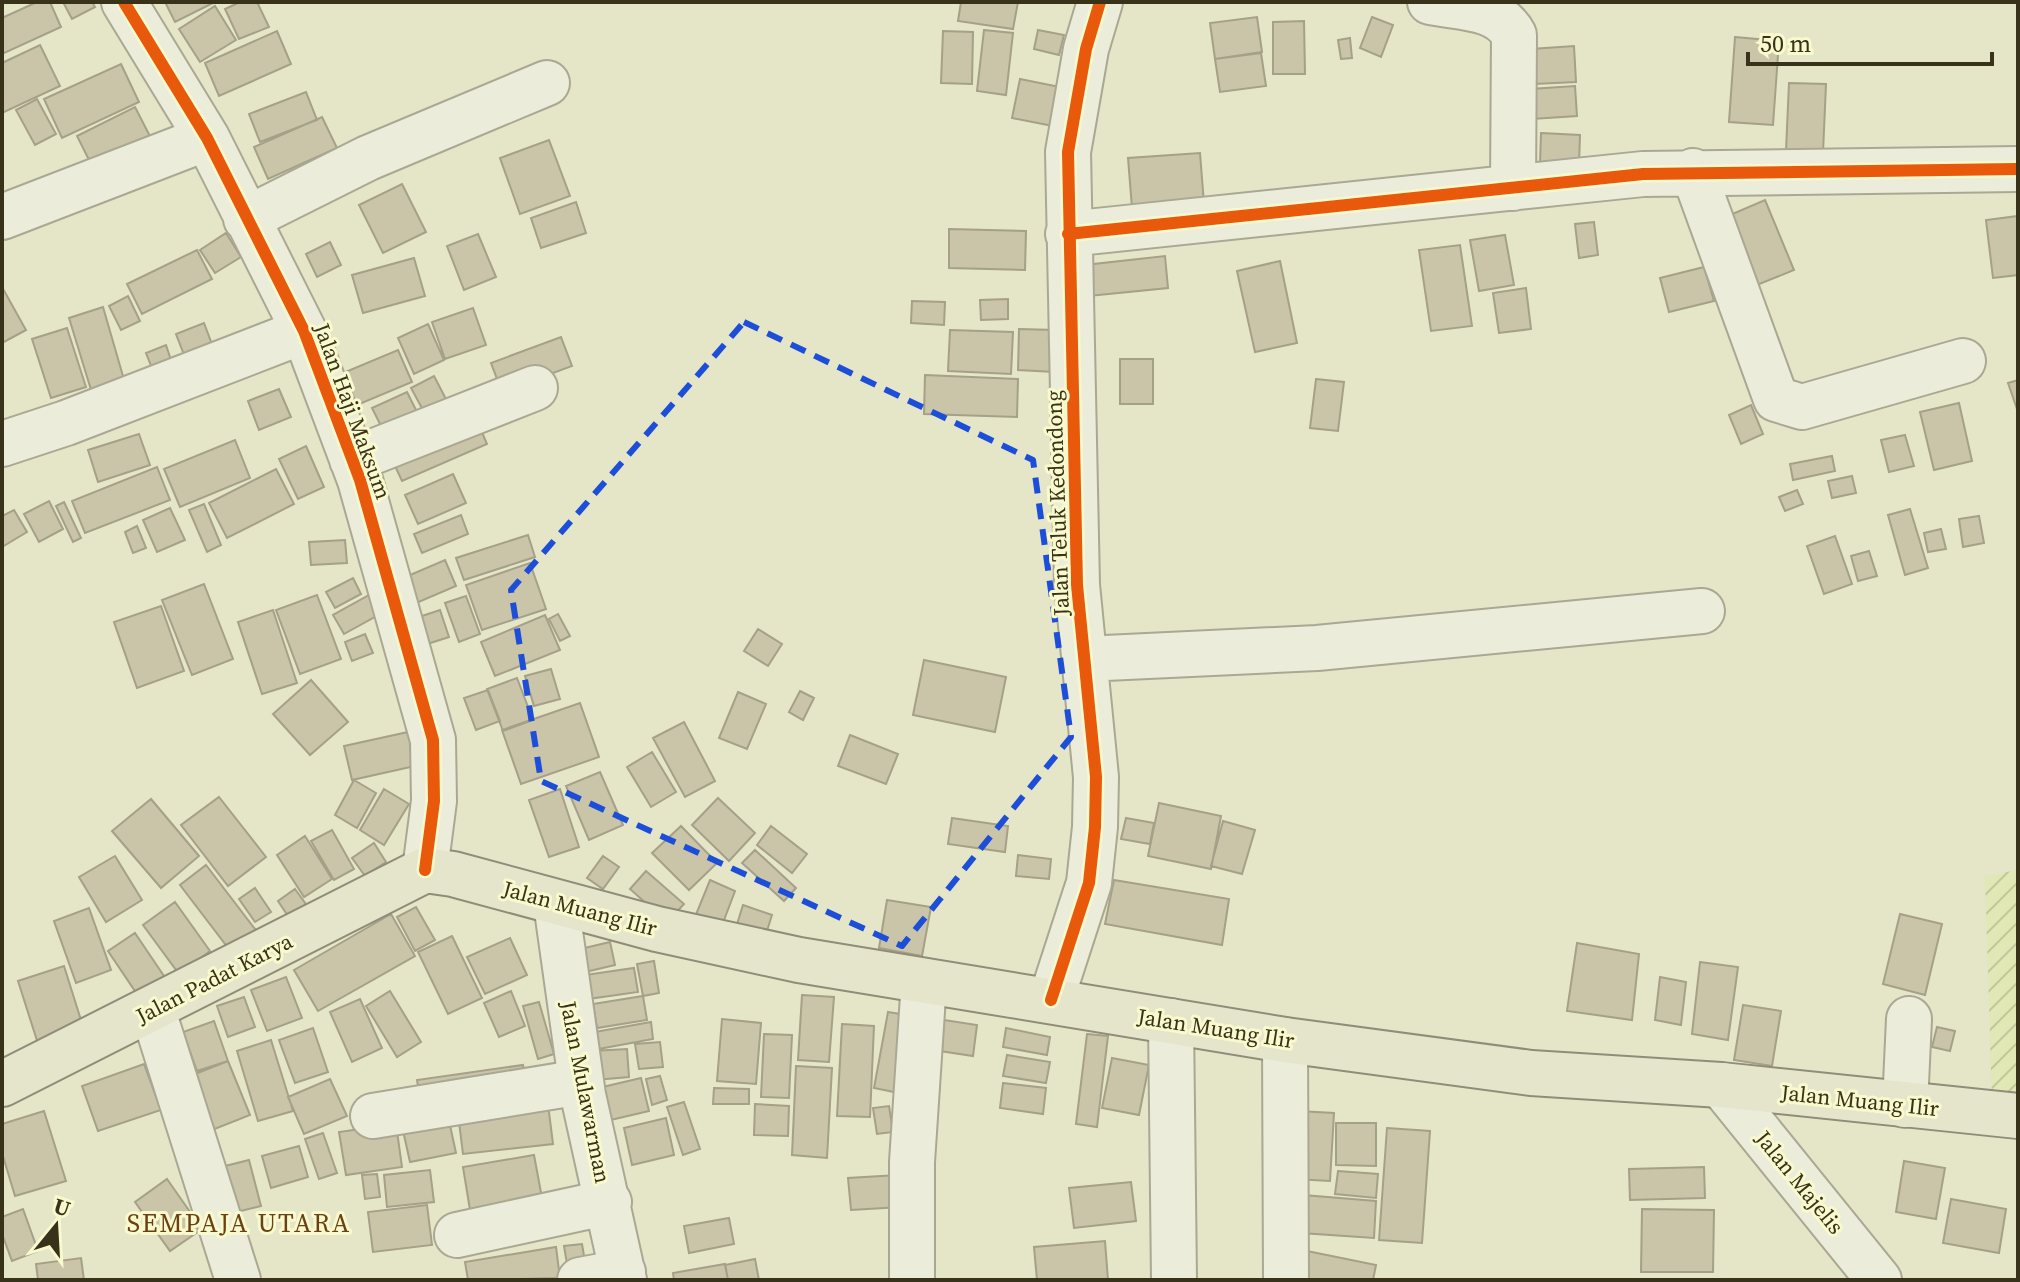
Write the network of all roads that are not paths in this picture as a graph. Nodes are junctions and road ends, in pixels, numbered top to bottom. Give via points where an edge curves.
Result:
1 (124, 2) edge
2 (1100, 2) edge
3 (1430, 2) edge
4 (547, 83) dead end
5 (207, 138) junction
6 (2018, 169) edge
7 (1693, 171) junction
8 (1513, 188) junction
9 (2, 217) edge
10 (246, 219) junction
11 (1068, 234) junction
12 (304, 331) junction
13 (1963, 361) dead end
14 (535, 388) dead end
15 (2, 444) edge
16 (352, 460) junction
17 (1702, 611) dead end
18 (1084, 659) junction
19 (425, 870) junction
20 (556, 903) junction
21 (924, 981) junction
22 (1051, 1000) junction
23 (153, 1011) junction
24 (1909, 1019) dead end
25 (1171, 1021) junction
26 (1285, 1040) junction
27 (581, 1082) junction
28 (2, 1084) edge
29 (1721, 1085) junction
30 (1905, 1105) junction
31 (373, 1116) dead end
32 (2018, 1116) edge
33 (609, 1202) junction
34 (457, 1235) dead end
35 (624, 1276) edge
36 (238, 1280) edge
37 (580, 1280) edge
38 (912, 1280) edge
39 (1174, 1280) edge
40 (1286, 1280) edge
41 (1879, 1280) edge

1 - 5 street, Jalan Haji Maksum
2 - 11 street, Jalan Teluk Kedondong via 1068,152
3 - 8 street via 1496,15 1514,35
4 - 10 street via 368,158
5 - 9 street
5 - 10 street, Jalan Haji Maksum
6 - 7 street
7 - 8 street
7 - 13 street via 1776,399 1802,407
8 - 11 street
10 - 12 street, Jalan Haji Maksum
11 - 18 street, Jalan Teluk Kedondong via 1077,585
12 - 15 street
12 - 16 street, Jalan Haji Maksum
14 - 16 street
16 - 19 street, Jalan Haji Maksum via 433,740 434,801
17 - 18 street via 1317,648
18 - 22 street, Jalan Teluk Kedondong via 1096,777 1095,827 1089,883
19 - 20 main road, Jalan Muang Ilir
19 - 23 main road, Jalan Padat Karya
20 - 21 main road, Jalan Muang Ilir via 799,960
20 - 27 street, Jalan Mulawarman
21 - 22 main road, Jalan Muang Ilir
21 - 38 street via 912,1162
22 - 25 main road, Jalan Muang Ilir
23 - 28 main road, Jalan Padat Karya
23 - 36 street
24 - 30 street
25 - 26 main road, Jalan Muang Ilir
25 - 39 street
26 - 29 main road, Jalan Muang Ilir via 1531,1073
26 - 40 street
27 - 31 street
27 - 33 street, Jalan Mulawarman
29 - 30 main road, Jalan Muang Ilir
29 - 41 street, Jalan Majelis
30 - 32 main road, Jalan Muang Ilir
33 - 34 street
33 - 35 street, Jalan Mulawarman
35 - 37 street

